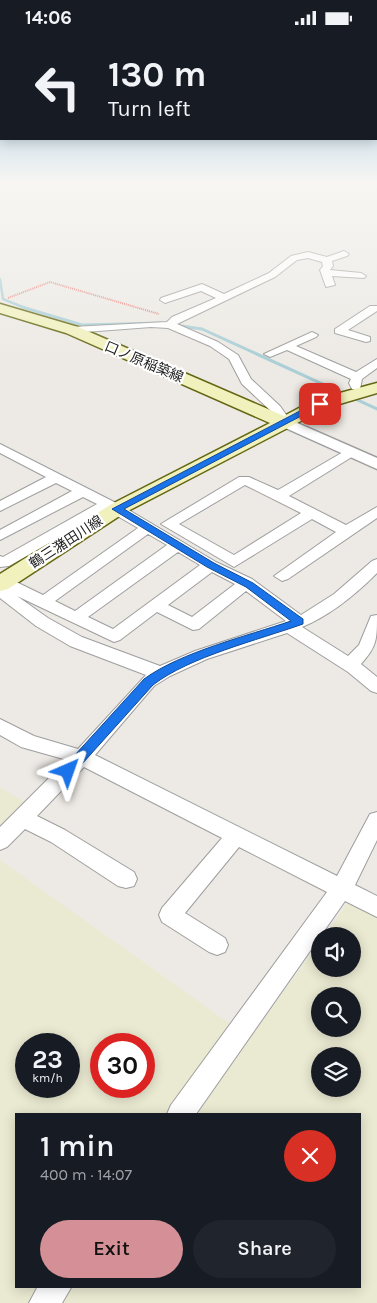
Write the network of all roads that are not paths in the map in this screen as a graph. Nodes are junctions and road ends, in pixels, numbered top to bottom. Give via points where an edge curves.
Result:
1 (344, 254) dead end
2 (327, 260) junction
3 (326, 273) junction
4 (361, 276) dead end
5 (330, 285) dead end
6 (224, 298) junction
7 (164, 300) dead end
8 (0, 308) edge
9 (374, 308) dead end
10 (173, 322) junction
11 (72, 330) junction
12 (377, 332) edge
13 (312, 335) dead end
14 (372, 340) edge
15 (287, 346) junction
16 (270, 354) dead end
17 (377, 363) edge
18 (358, 384) junction
19 (377, 388) edge
20 (286, 423) junction
21 (0, 448) edge
22 (350, 452) junction
23 (377, 464) edge
24 (57, 477) junction
25 (83, 491) junction
26 (279, 496) junction
27 (0, 507) edge
28 (112, 507) junction
29 (377, 511) edge
30 (311, 513) junction
31 (148, 527) junction
32 (346, 531) junction
33 (0, 536) edge
34 (177, 545) junction
35 (0, 561) edge
36 (377, 564) edge
37 (211, 565) junction
38 (282, 576) dead end
39 (246, 583) junction
40 (1, 586) edge
41 (44, 602) junction
42 (156, 605) junction
43 (76, 618) junction
44 (377, 620) edge
45 (294, 624) junction
46 (349, 665) junction
47 (159, 674) junction
48 (377, 687) edge
49 (0, 726) edge
50 (82, 757) junction
51 (22, 818) junction
52 (377, 820) edge
53 (237, 835) junction
54 (0, 841) edge
55 (372, 842) edge
56 (126, 879) dead end
57 (342, 888) junction
58 (377, 907) edge
59 (217, 945) dead end
60 (181, 1113) edge
61 (55, 1288) edge
62 (44, 1303) edge

1 - 2 street
2 - 3 street
2 - 6 street via 308,255 294,257 272,275
3 - 4 street
3 - 5 street
6 - 7 street via 202,287
6 - 10 street
8 - 11 main road, 口ノ原稲築線
9 - 14 street via 339,331
10 - 11 street
10 - 20 street via 234,357 246,381
11 - 20 main road, 口ノ原稲築線
12 - 14 street
13 - 15 street
15 - 16 street
15 - 18 street
17 - 18 street
18 - 19 main road, 鶴三潴田川線
18 - 20 main road, 鶴三潴田川線
20 - 22 street
20 - 28 main road, 鶴三潴田川線
21 - 24 street
22 - 23 street
22 - 26 street
24 - 25 street
24 - 27 street
25 - 28 street
25 - 33 street
26 - 30 street
26 - 30 street via 244,480 168,524 234,562
28 - 31 street
28 - 35 street via 4,563
28 - 40 main road, 鶴三潴田川線
29 - 32 street
30 - 32 street
31 - 34 street
31 - 41 street
32 - 38 street
34 - 37 street
34 - 43 street
36 - 45 street via 355,586
37 - 39 street
37 - 42 street
39 - 42 street via 193,625
39 - 45 street
40 - 41 street
40 - 47 street via 28,614 63,635 106,654 138,661
41 - 43 street
42 - 43 street via 114,636
44 - 46 street via 367,648
45 - 46 street
45 - 47 street
46 - 48 street
47 - 50 street via 148,682
49 - 50 street via 28,742
50 - 51 street
50 - 53 street
51 - 54 street
51 - 56 street via 58,836
52 - 55 street
53 - 57 street
53 - 59 street via 170,915
55 - 57 street
57 - 58 street
57 - 60 street
61 - 62 street

